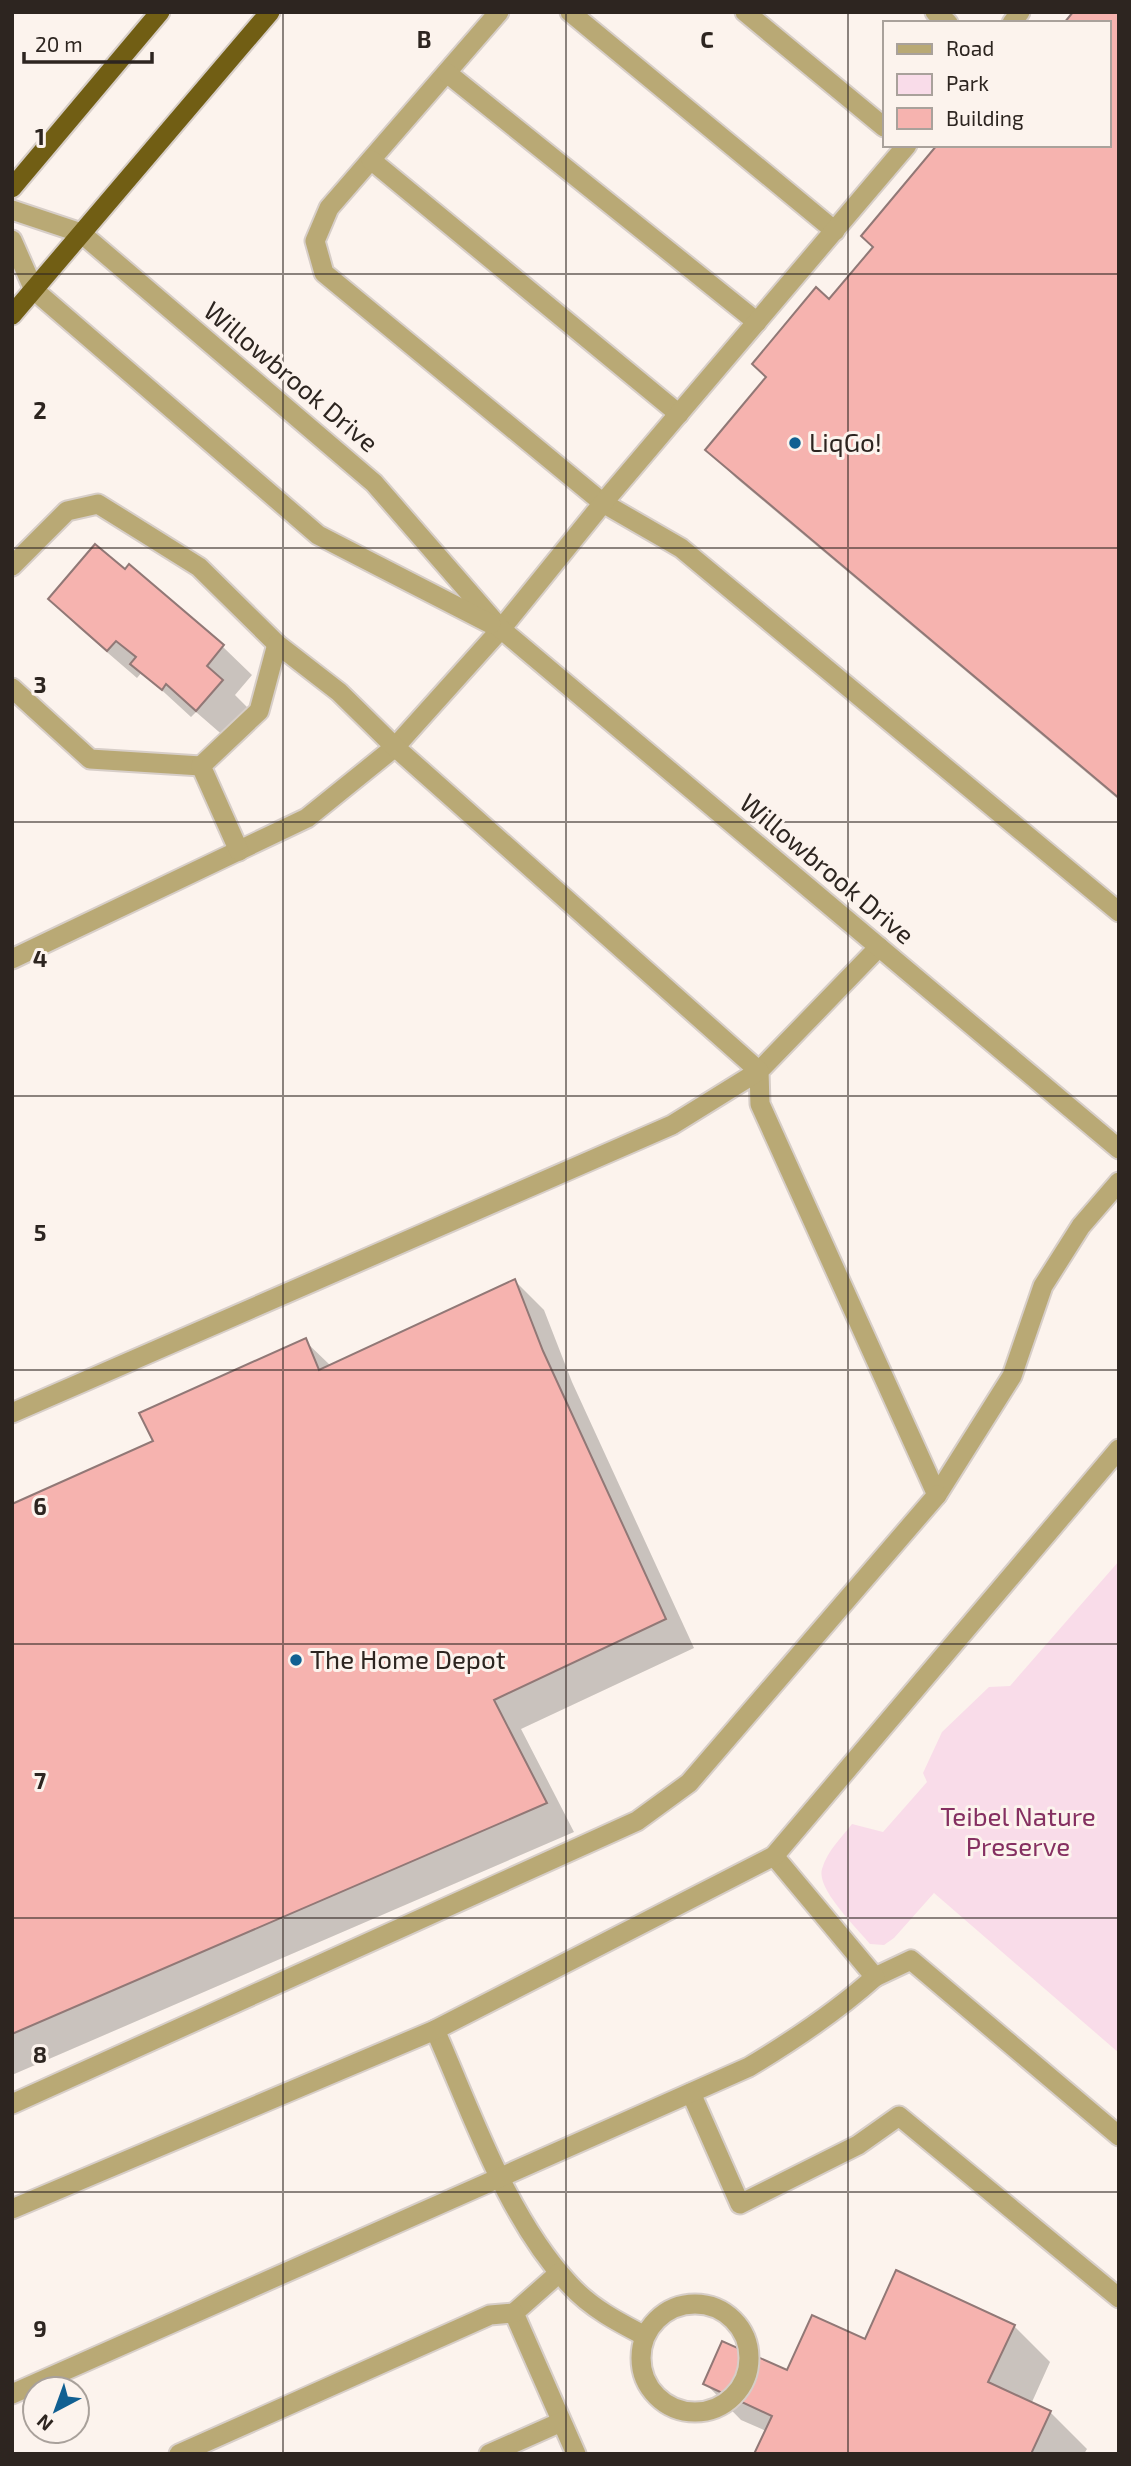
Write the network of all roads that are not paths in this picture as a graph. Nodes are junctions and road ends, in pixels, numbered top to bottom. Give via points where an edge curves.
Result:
1 (160, 12) edge
2 (270, 12) edge
3 (499, 12) edge
4 (570, 12) edge
5 (746, 12) edge
6 (447, 73) junction
7 (883, 126) edge
8 (905, 147) edge
9 (371, 160) junction
10 (12, 188) edge
11 (12, 210) edge
12 (835, 231) junction
13 (82, 233) junction
14 (12, 240) edge
15 (34, 290) junction
16 (12, 314) edge
17 (757, 322) junction
18 (679, 414) junction
19 (603, 503) junction
20 (12, 566) edge
21 (501, 629) junction
22 (276, 644) junction
23 (12, 688) edge
24 (394, 747) junction
25 (201, 766) junction
26 (239, 851) junction
27 (1119, 912) edge
28 (879, 947) junction
29 (12, 959) edge
30 (759, 1071) junction
31 (1119, 1150) edge
32 (1119, 1182) edge
33 (12, 1413) edge
34 (1119, 1449) edge
35 (937, 1495) junction
36 (774, 1856) junction
37 (875, 1978) junction
38 (435, 2030) junction
39 (691, 2093) junction
40 (12, 2104) edge
41 (1119, 2136) edge
42 (500, 2178) junction
43 (12, 2209) edge
44 (559, 2273) junction
45 (1119, 2298) edge
46 (514, 2313) junction
47 (645, 2336) junction
48 (12, 2394) edge
49 (561, 2422) junction
50 (179, 2454) edge
51 (489, 2454) edge
52 (576, 2454) edge

1 - 10 highway
2 - 13 highway
3 - 6 street
4 - 12 street
5 - 7 street
6 - 9 street
6 - 17 street
8 - 12 street
9 - 18 street
9 - 19 street via 329,208 315,241 324,273
11 - 13 street, Willowbrook Drive
12 - 17 street
13 - 15 highway
13 - 21 street, Willowbrook Drive via 374,483
14 - 15 street, Willowbrook Drive
15 - 16 highway
15 - 21 street, Willowbrook Drive via 318,535
17 - 18 street
18 - 19 street
19 - 21 street
19 - 27 street via 681,548
20 - 22 street via 67,511 98,504 199,567
21 - 24 street
21 - 28 street, Willowbrook Drive
22 - 24 street via 339,692
22 - 25 street via 259,711
23 - 25 street via 90,759
24 - 26 street via 307,818
24 - 30 street
25 - 26 street
26 - 29 street
28 - 30 street
28 - 31 street, Willowbrook Drive
30 - 33 street via 672,1125
30 - 35 street via 760,1104
32 - 35 street via 1082,1226 1043,1286 1012,1376
34 - 36 street
35 - 40 street via 689,1783 637,1821
36 - 37 street
36 - 38 street
37 - 39 street via 800,2036 749,2067
37 - 41 street via 911,1960
38 - 42 street
38 - 43 street
39 - 42 street
39 - 45 street via 740,2204 858,2145 899,2116
42 - 44 street
42 - 48 street
44 - 46 street
44 - 47 street via 594,2307
46 - 49 street
46 - 50 street via 490,2315
47 - 47 street via 642,2370 659,2399 674,2408 708,2411 730,2399 746,2379 748,2342 739,2325 708,2304 670,2308
49 - 51 street
49 - 52 street

